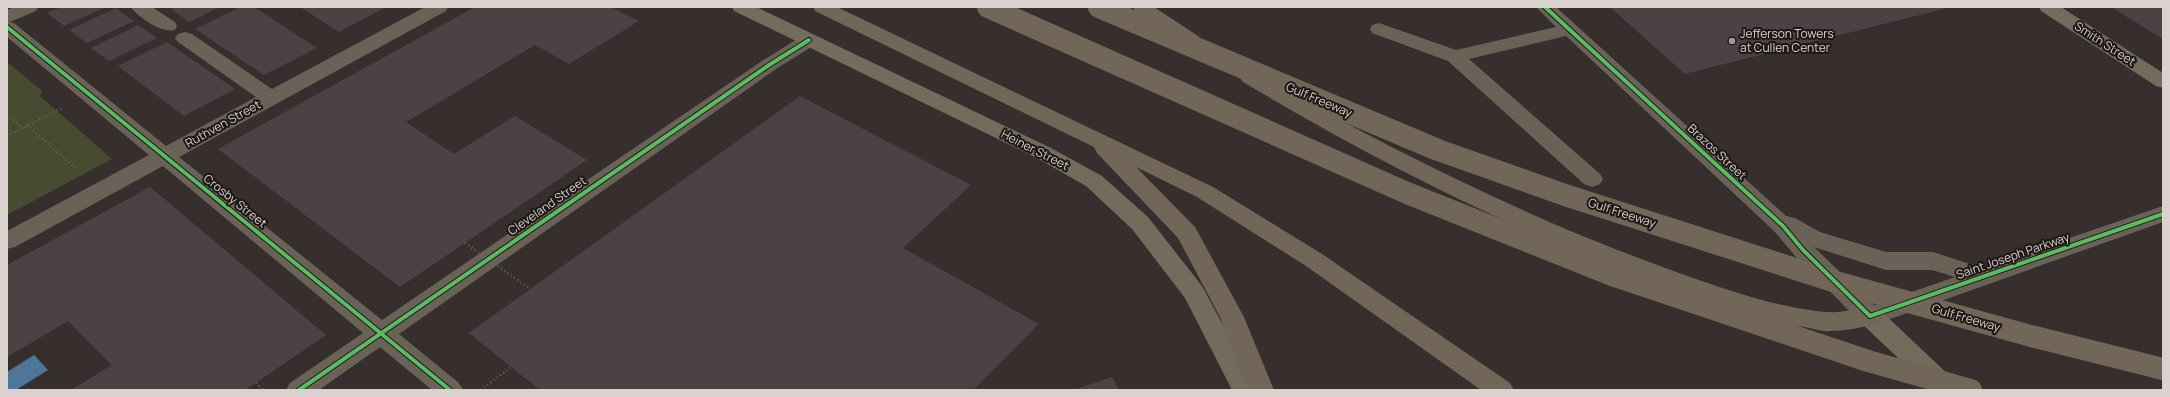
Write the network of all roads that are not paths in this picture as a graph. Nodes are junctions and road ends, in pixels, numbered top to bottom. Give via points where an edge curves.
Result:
1 (29, 7) edge
2 (140, 7) edge
3 (439, 7) edge
4 (741, 7) edge
5 (822, 7) edge
6 (988, 7) edge
7 (1098, 7) edge
8 (1142, 7) edge
9 (1545, 7) edge
10 (2048, 7) edge
11 (7, 17) edge
12 (168, 26) dead end
13 (7, 27) edge
14 (1379, 29) dead end
15 (1569, 30) junction
16 (185, 38) dead end
17 (808, 40) junction
18 (1455, 57) junction
19 (2163, 82) edge
20 (271, 98) junction
21 (1092, 136) junction
22 (164, 156) junction
23 (1592, 179) dead end
24 (2163, 214) edge
25 (1771, 215) junction
26 (7, 241) edge
27 (1982, 277) junction
28 (1870, 316) junction
29 (380, 334) junction
30 (2163, 369) edge
31 (299, 390) edge
32 (450, 390) edge
33 (1245, 390) edge
34 (1260, 390) edge
35 (1501, 390) edge
36 (1949, 390) edge
37 (1971, 390) edge

1 - 11 street
2 - 12 street
3 - 20 street, Ruthven Street
4 - 17 main road, Heiner Street
5 - 21 highway
6 - 37 highway, bridge via 1407,193 1612,275 1868,361
7 - 30 highway, Gulf Freeway, bridge via 1438,150 1565,195 1836,282 2031,336
8 - 28 highway via 1228,65 1329,124 1442,183 1542,228 1658,275 1769,311 1830,322
9 - 15 street, Brazos Street
10 - 19 main road, Smith Street
13 - 22 street, Crosby Street
14 - 18 street
15 - 18 street
15 - 25 street, Brazos Street
16 - 20 street
17 - 29 street, Cleveland Street
17 - 33 main road, Heiner Street via 1044,153 1094,181 1140,223 1194,292
18 - 23 street
20 - 22 street, Ruthven Street
21 - 34 highway via 1187,233 1232,317
21 - 35 highway via 1205,192 1314,260
22 - 26 street, Ruthven Street
22 - 29 street, Crosby Street
24 - 27 street, Saint Joseph Parkway
25 - 27 street via 1812,238 1886,261 1933,261
25 - 28 street, Brazos Street
27 - 28 street, Saint Joseph Parkway
28 - 36 main road, Brazos Street
29 - 31 street, Cleveland Street
29 - 32 street, Crosby Street

